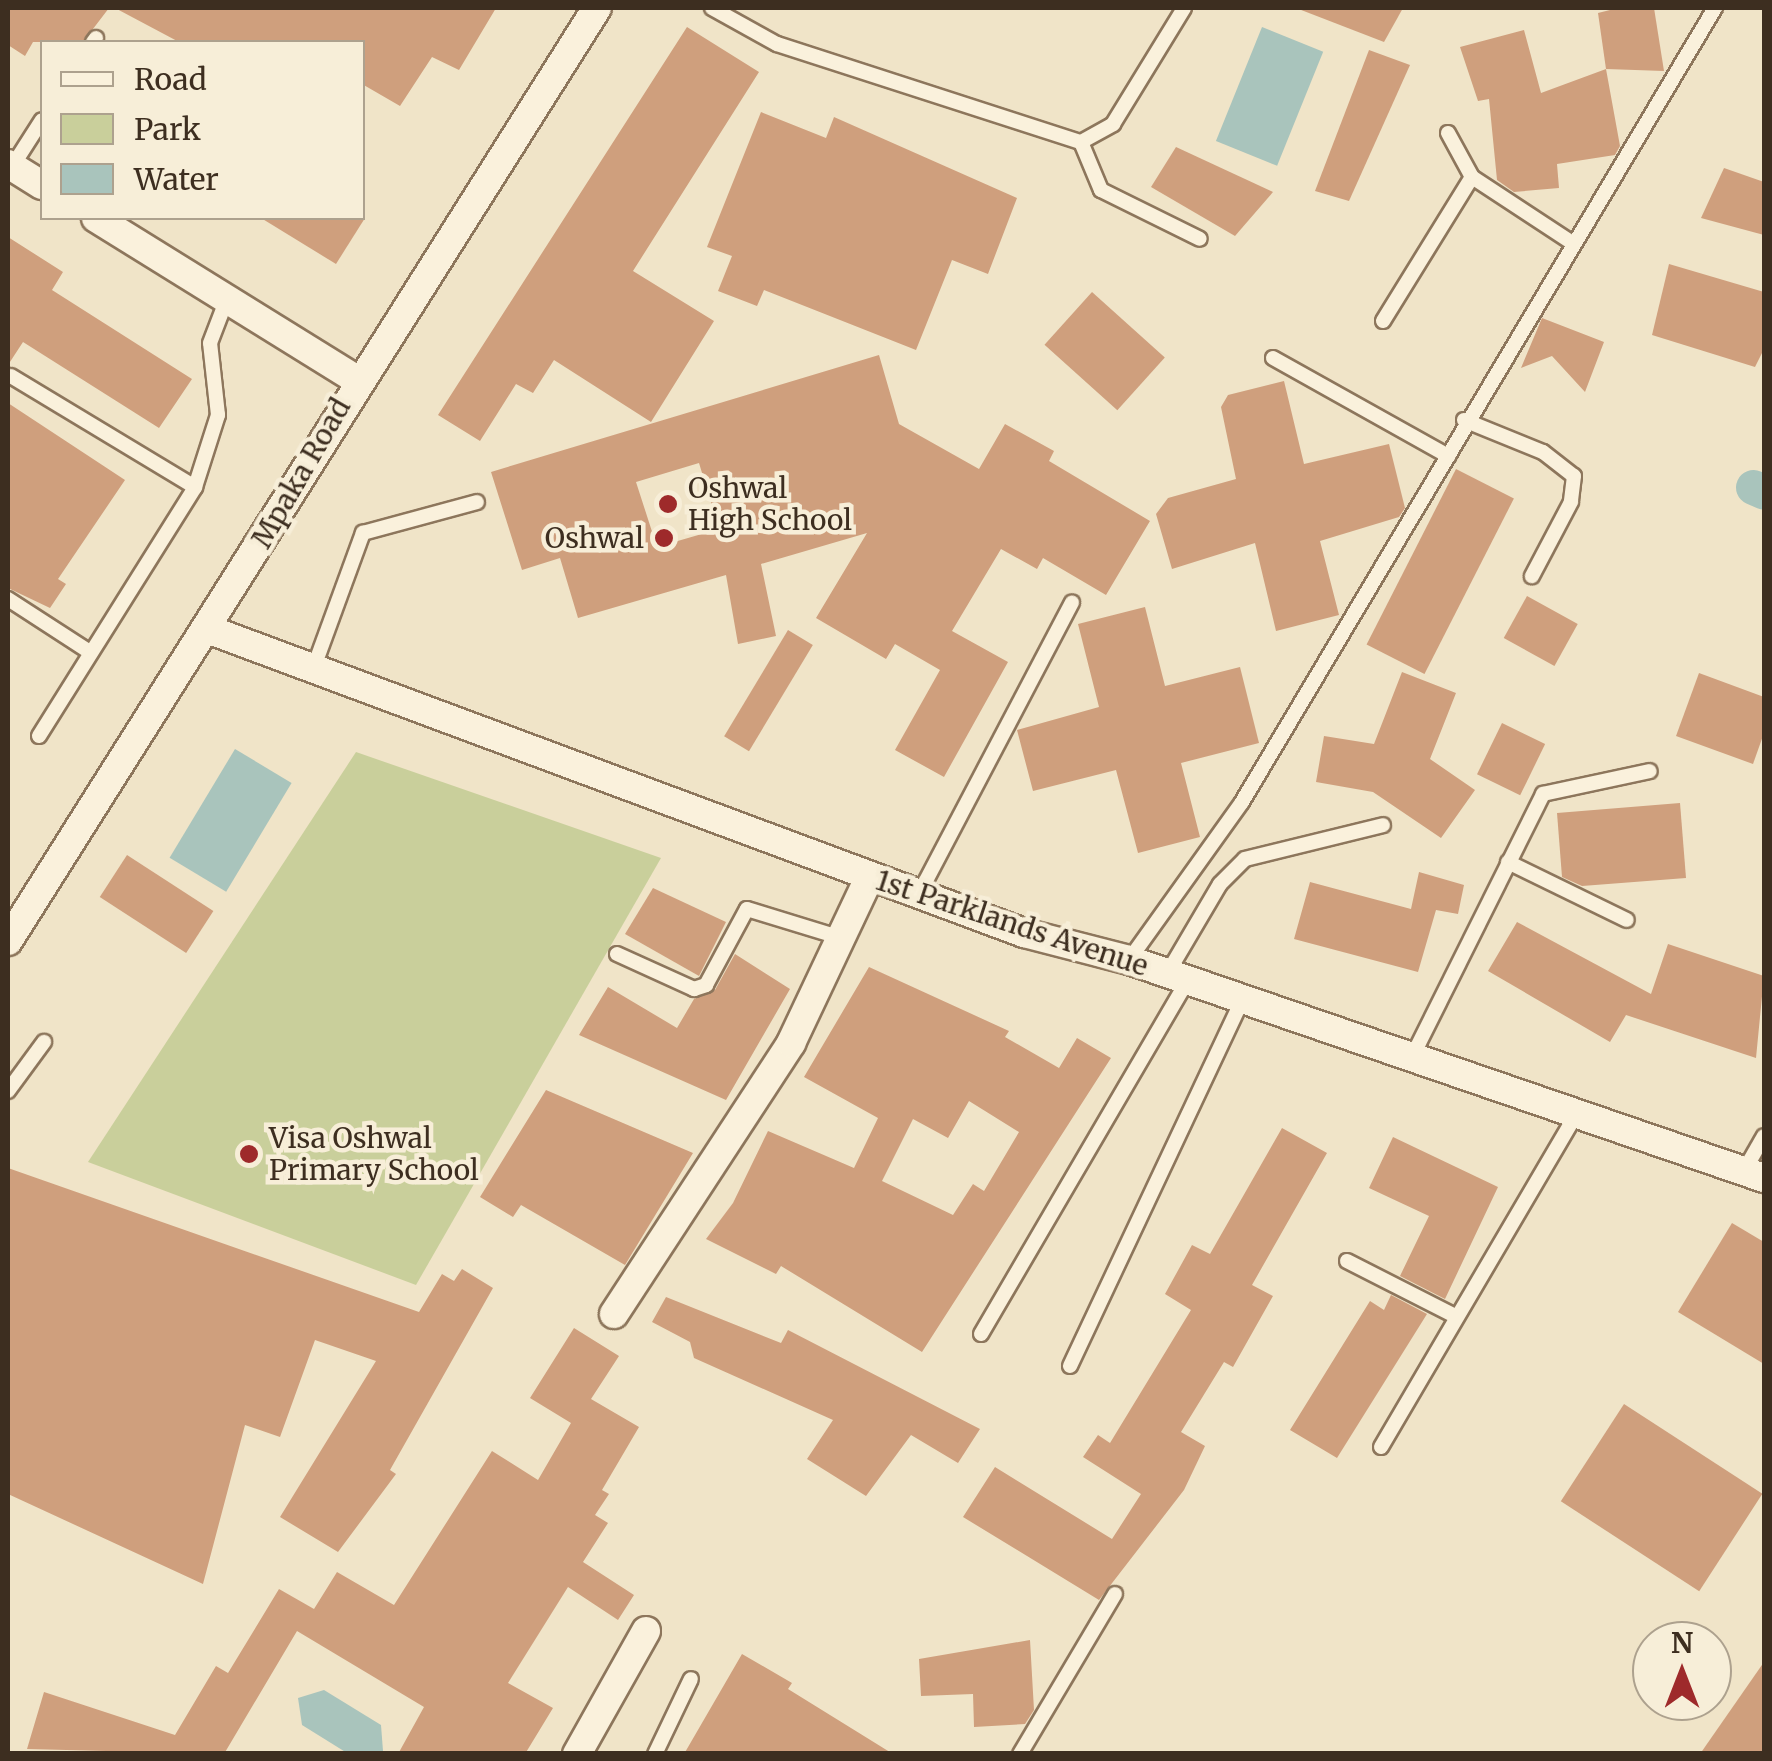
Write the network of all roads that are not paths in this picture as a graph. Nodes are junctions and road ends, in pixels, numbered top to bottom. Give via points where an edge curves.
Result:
1 (597, 8) edge
2 (712, 8) edge
3 (1184, 8) edge
4 (1715, 8) edge
5 (40, 123) edge
6 (1448, 134) dead end
7 (1082, 142) junction
8 (9, 168) edge
9 (1472, 177) junction
10 (40, 184) edge
11 (99, 220) edge
12 (1200, 238) dead end
13 (1574, 244) junction
14 (228, 296) junction
15 (1383, 321) dead end
16 (1273, 358) dead end
17 (11, 376) dead end
18 (356, 378) junction
19 (1464, 420) junction
20 (1448, 456) junction
21 (196, 487) junction
22 (476, 502) dead end
23 (1532, 576) dead end
24 (8, 599) edge
25 (1072, 603) dead end
26 (210, 630) junction
27 (88, 651) junction
28 (315, 664) junction
29 (38, 736) dead end
30 (1650, 771) dead end
31 (1382, 825) dead end
32 (1508, 862) junction
33 (869, 878) junction
34 (920, 892) junction
35 (1626, 920) dead end
36 (13, 932) edge
37 (845, 939) junction
38 (618, 954) dead end
39 (1128, 960) junction
40 (1178, 977) junction
41 (1244, 999) junction
42 (44, 1042) dead end
43 (1412, 1057) junction
44 (8, 1091) edge
45 (1577, 1114) junction
46 (1764, 1136) edge
47 (1754, 1175) edge
48 (1346, 1260) dead end
49 (614, 1314) dead end
50 (1457, 1317) junction
51 (981, 1334) dead end
52 (1070, 1366) dead end
53 (1382, 1447) dead end
54 (1115, 1594) dead end
55 (646, 1631) dead end
56 (690, 1679) dead end
57 (577, 1754) edge
58 (655, 1754) edge
59 (1020, 1754) edge

1 - 18 street, Mpaka Road
2 - 7 lane via 777,44
3 - 7 lane via 1113,124
4 - 13 lane
5 - 8 lane
6 - 9 lane
7 - 12 lane via 1101,190
8 - 10 street
9 - 13 lane
9 - 15 lane
11 - 14 street
13 - 19 lane
14 - 18 street
14 - 21 lane via 210,343 218,416
16 - 20 lane
17 - 21 lane
18 - 26 street, Mpaka Road
19 - 20 lane
19 - 23 lane via 1543,452 1574,476 1571,502
20 - 39 lane via 1242,802
21 - 27 lane
22 - 28 lane via 364,533
24 - 27 lane
25 - 34 lane
26 - 28 street, 1st Parklands Avenue
26 - 36 street, Mpaka Road
27 - 29 lane
28 - 33 street, 1st Parklands Avenue
30 - 32 lane via 1553,786
31 - 40 lane via 1245,859 1220,884
32 - 35 lane
32 - 43 lane
33 - 34 street, 1st Parklands Avenue
33 - 37 street
34 - 39 street, 1st Parklands Avenue via 1024,933
37 - 38 lane via 746,908 706,985 694,990
37 - 49 street via 791,1043
39 - 40 street, 1st Parklands Avenue
40 - 41 street, 1st Parklands Avenue
40 - 51 lane
41 - 43 street, 1st Parklands Avenue
41 - 52 lane
42 - 44 lane
43 - 45 street, 1st Parklands Avenue
45 - 47 street, 1st Parklands Avenue
45 - 50 lane
46 - 47 lane
48 - 50 lane
50 - 53 lane
54 - 59 lane
55 - 57 street
56 - 58 lane

